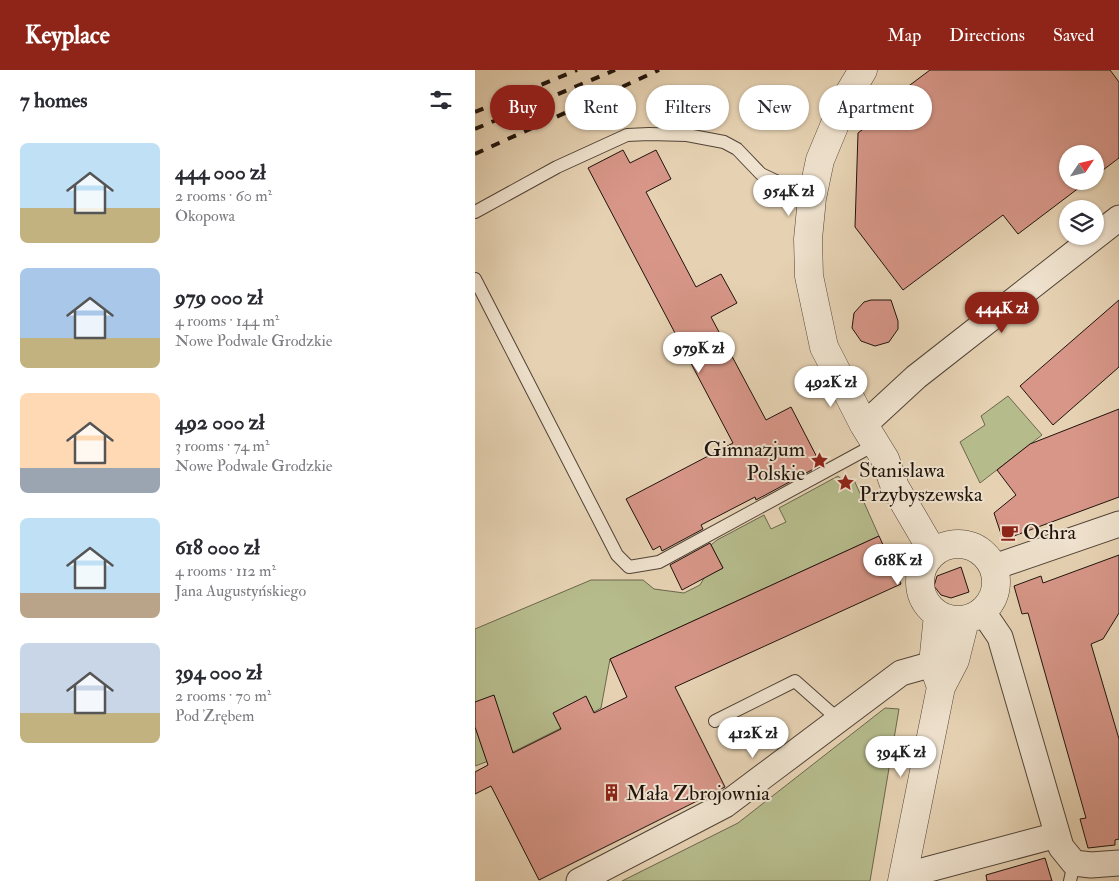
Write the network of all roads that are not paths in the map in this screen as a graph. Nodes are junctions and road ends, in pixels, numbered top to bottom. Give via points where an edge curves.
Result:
1 (863, 70) edge
2 (812, 198) junction
3 (475, 212) edge
4 (1119, 218) edge
5 (475, 280) edge
6 (875, 443) junction
7 (1119, 524) edge
8 (940, 549) junction
9 (994, 567) junction
10 (938, 614) junction
11 (974, 616) junction
12 (937, 675) junction
13 (839, 720) junction
14 (715, 721) dead end
15 (1057, 835) junction
16 (1119, 863) edge
17 (1072, 872) edge
18 (902, 879) edge
19 (579, 881) edge

1 - 2 street via 831,132 820,160
2 - 3 lane via 761,174 737,149 724,142 687,135 634,134 557,167
2 - 6 street via 808,239 813,307 824,347
4 - 6 street via 916,377
5 - 6 lane via 617,554 629,567 659,562
6 - 8 street via 895,487
7 - 9 street
8 - 9 street via 958,543 980,550
8 - 10 street via 925,561 919,585 929,607
9 - 11 street via 995,591 991,602
10 - 11 street via 951,620
10 - 12 street
11 - 12 street via 955,660
11 - 15 street via 1000,637
12 - 13 street via 901,673
12 - 18 street
13 - 14 lane via 795,681
13 - 19 street via 725,805
15 - 17 street
15 - 18 street
16 - 17 street via 1091,865

